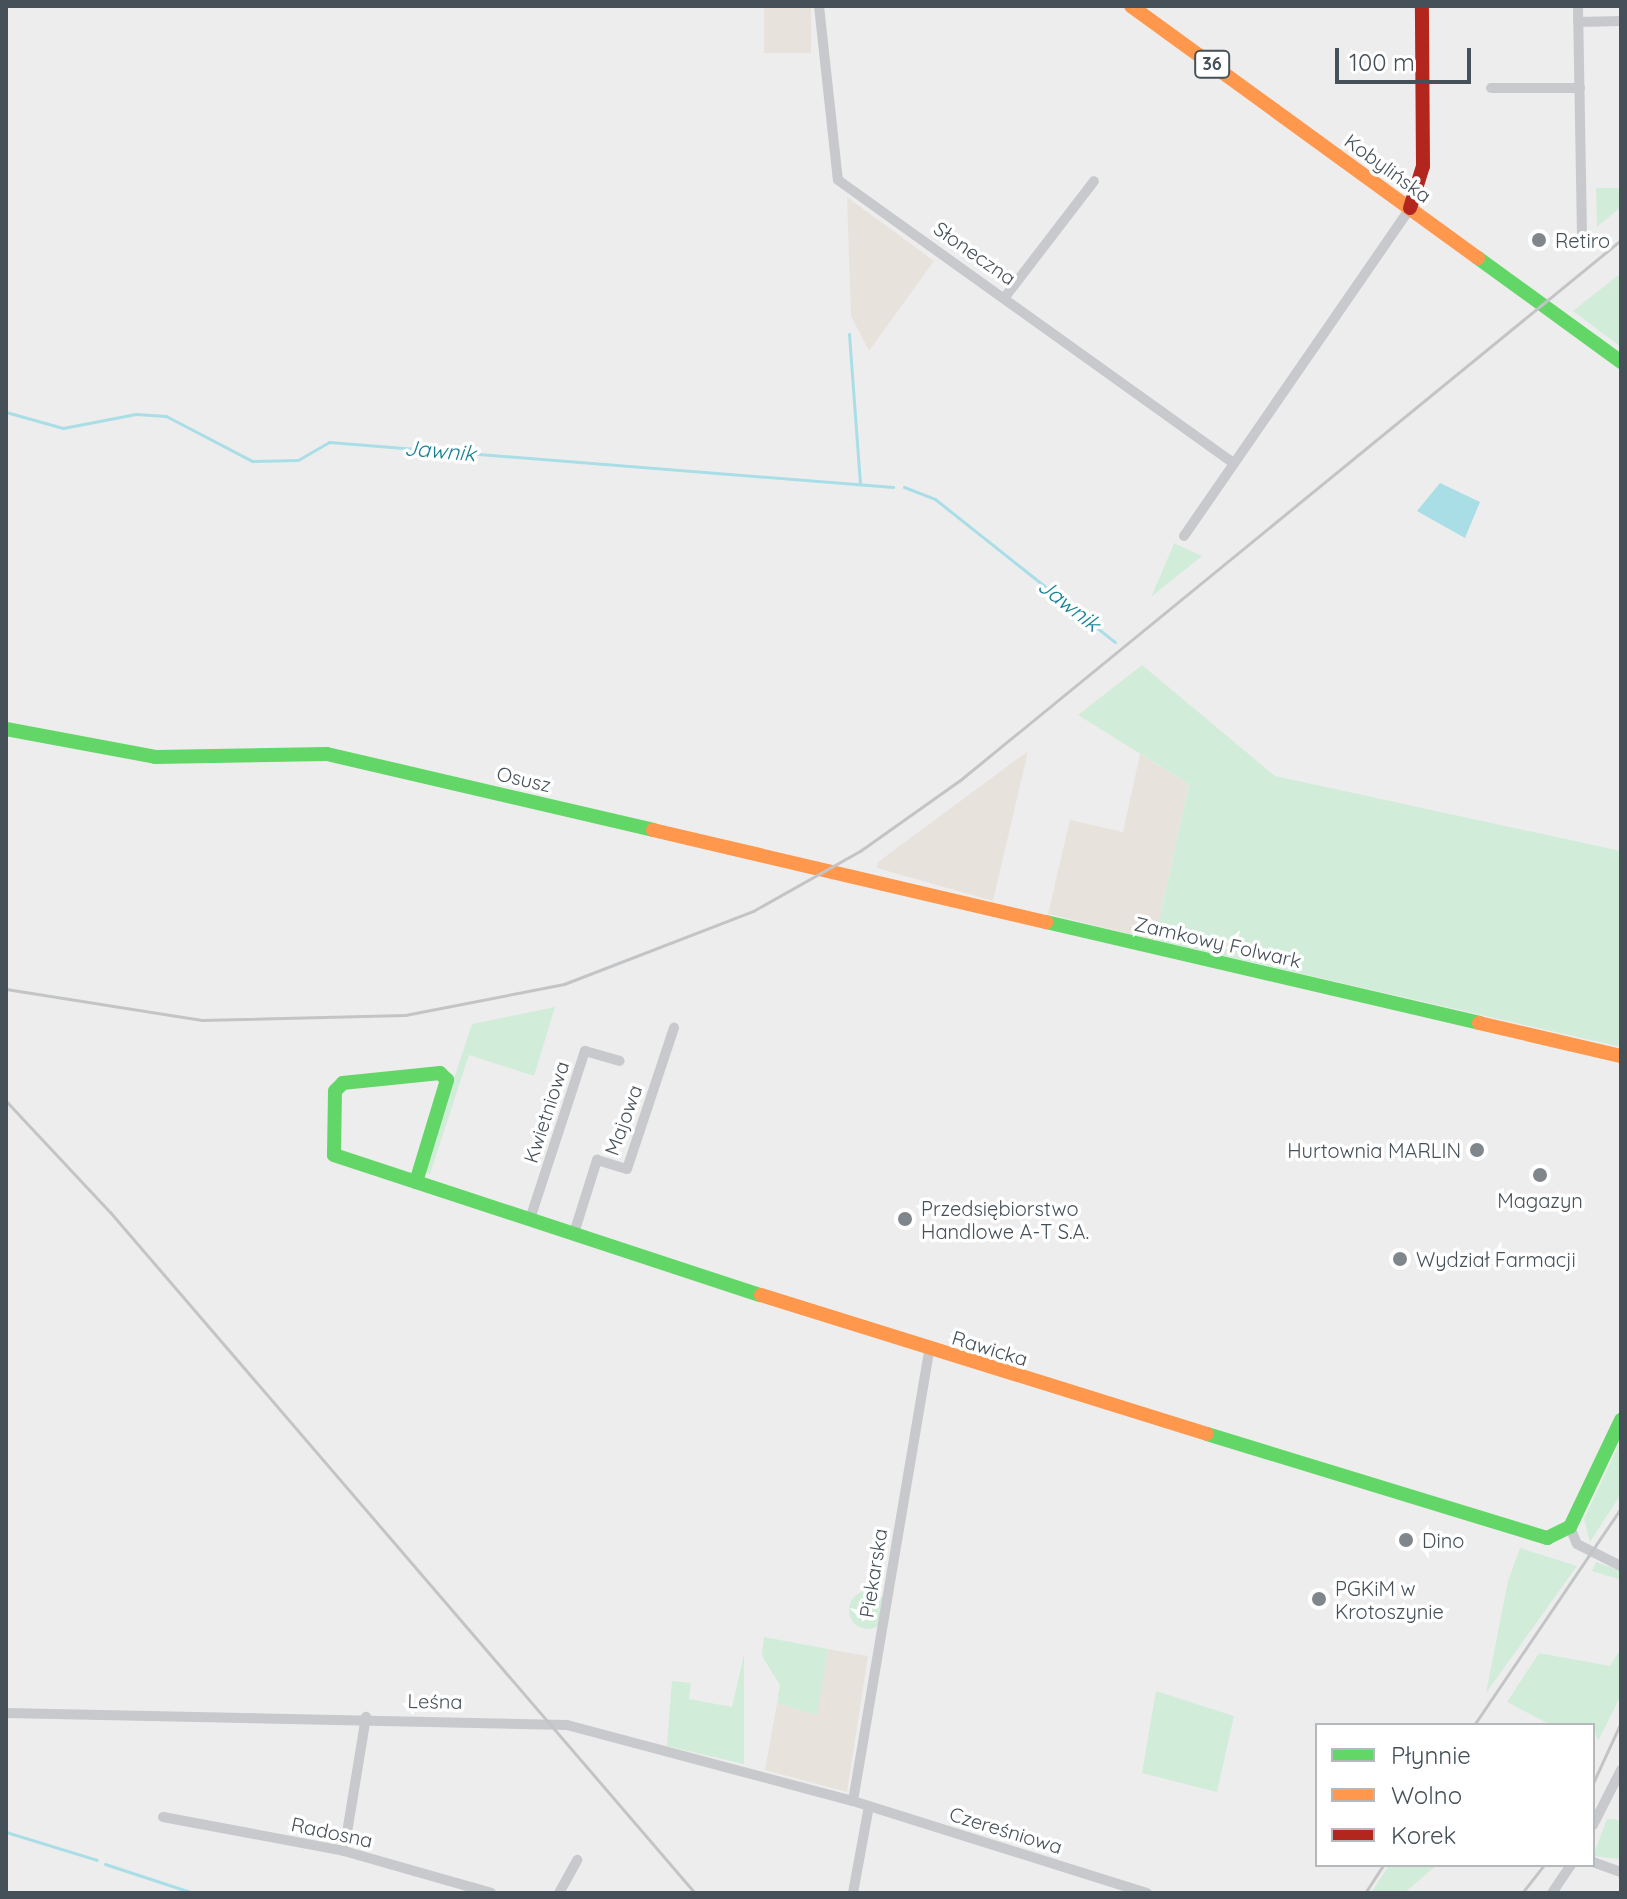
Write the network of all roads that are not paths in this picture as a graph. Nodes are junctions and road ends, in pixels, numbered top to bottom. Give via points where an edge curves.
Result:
1 (819, 6) edge
2 (1131, 6) edge
3 (1422, 6) edge
4 (1578, 6) edge
5 (1621, 21) edge
6 (1578, 22) junction
7 (1491, 88) dead end
8 (1580, 88) junction
9 (1094, 181) dead end
10 (1410, 208) junction
11 (1582, 244) dead end
12 (1005, 297) junction
13 (1621, 362) edge
14 (1231, 461) junction
15 (1184, 536) dead end
16 (6, 729) edge
17 (807, 866) joint
18 (674, 1028) dead end
19 (1621, 1056) edge
20 (620, 1061) dead end
21 (416, 1182) junction
22 (530, 1219) junction
23 (574, 1233) junction
24 (929, 1350) junction
25 (1621, 1420) edge
26 (1570, 1527) junction
27 (1621, 1566) edge
28 (6, 1713) edge
29 (366, 1717) junction
30 (1621, 1770) edge
31 (853, 1801) junction
32 (869, 1806) junction
33 (163, 1817) dead end
34 (1595, 1821) edge
35 (344, 1851) junction
36 (577, 1860) dead end
37 (1595, 1863) edge
38 (1570, 1867) edge
39 (1621, 1872) edge
40 (491, 1893) edge
41 (559, 1893) edge
42 (853, 1893) edge
43 (1147, 1893) edge
44 (1552, 1893) edge

1 - 12 street, Słoneczna via 835,175
2 - 10 street, Kobylińska / 36
3 - 10 street via 1423,166
4 - 6 street
5 - 6 street
6 - 8 street
7 - 8 street
8 - 11 street
9 - 12 street
10 - 13 street, Kobylińska / 36
10 - 14 street
12 - 14 street, Słoneczna
14 - 15 street
16 - 17 street, Osusz via 106,752 327,754
17 - 19 street, Zamkowy Folwark
18 - 23 street, Majowa via 627,1169 597,1160
20 - 22 street, Kwietniowa via 585,1051
21 - 21 street, Rawicka via 334,1155 335,1091 343,1083 440,1073 447,1080
21 - 22 street, Rawicka
22 - 23 street, Rawicka
23 - 24 street, Rawicka
24 - 26 street, Rawicka via 1522,1533 1556,1537
24 - 31 street, Piekarska
25 - 26 street
26 - 27 street via 1577,1544
28 - 29 street, Leśna
29 - 31 street, Leśna via 567,1725
29 - 35 street
30 - 34 street
31 - 32 street, Czereśniowa
32 - 42 street
32 - 43 street, Czereśniowa
33 - 35 street, Radosna
35 - 40 street, Radosna
36 - 41 street
37 - 39 street
38 - 44 street

